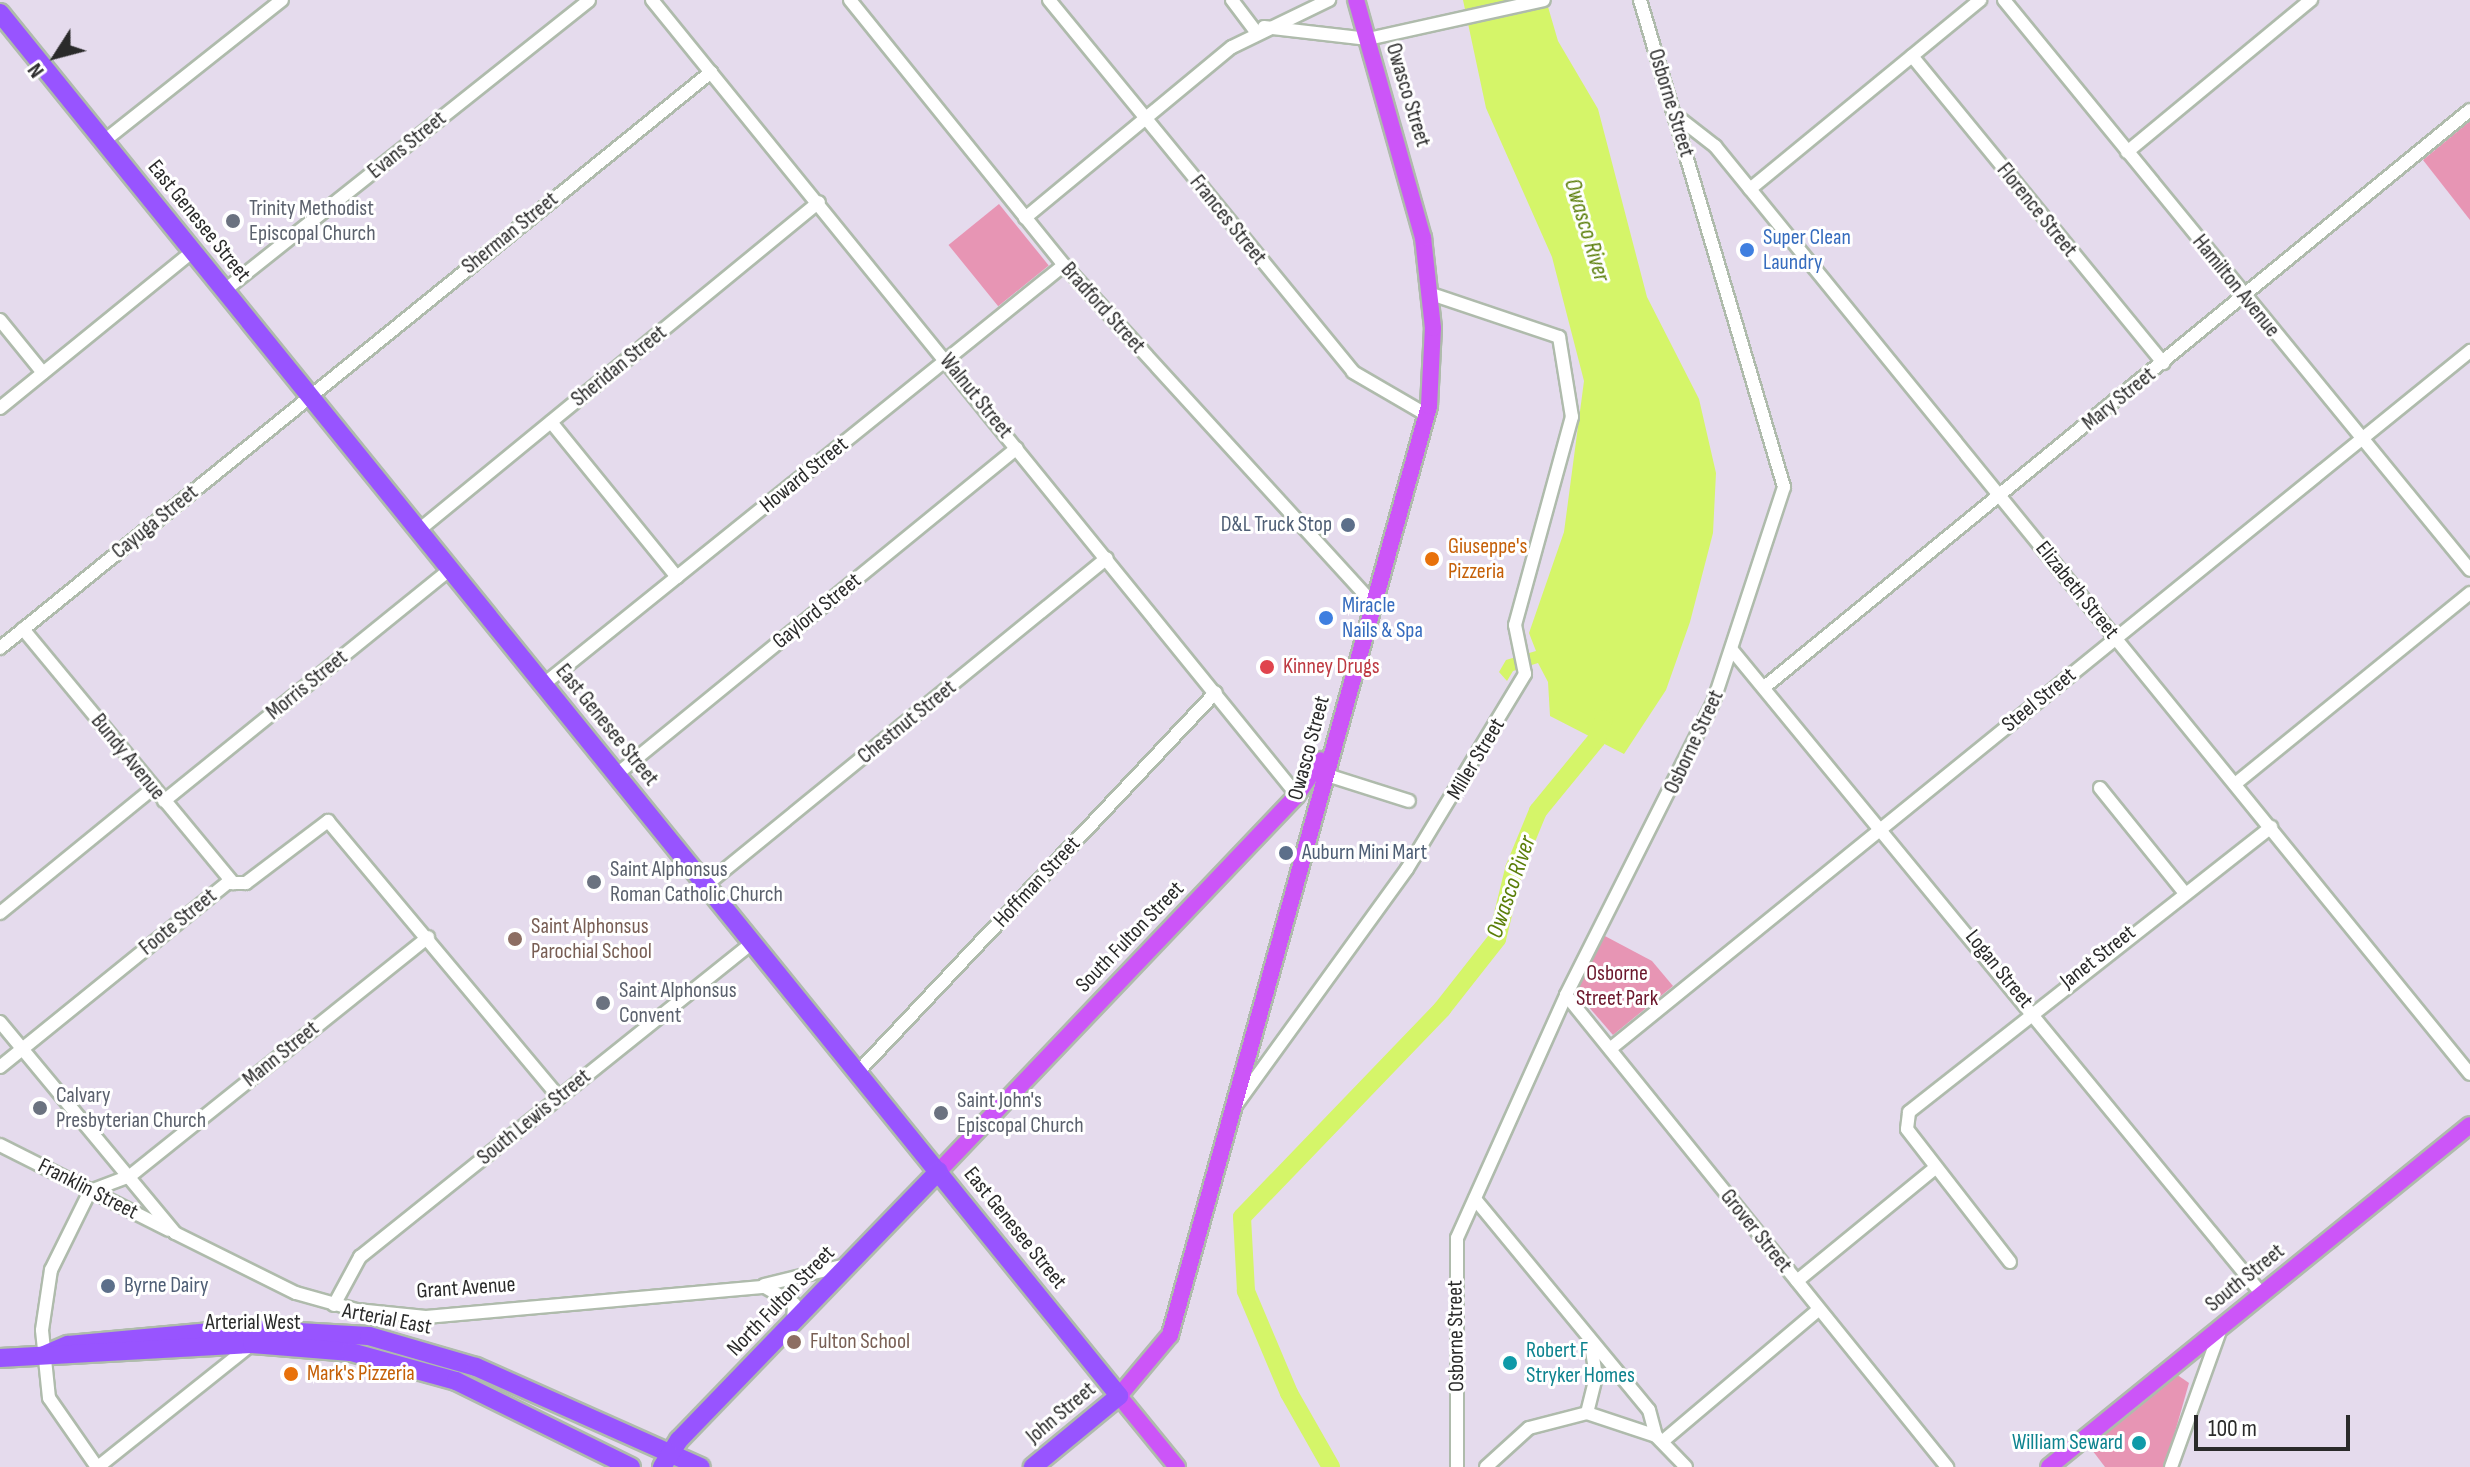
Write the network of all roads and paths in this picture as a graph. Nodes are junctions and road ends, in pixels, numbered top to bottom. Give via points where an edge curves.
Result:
1 (282, 0) edge
2 (589, 0) edge
3 (652, 0) edge
4 (850, 0) edge
5 (1049, 0) edge
6 (1232, 0) edge
7 (1329, 0) edge
8 (1356, 0) edge
9 (1544, 0) edge
10 (1640, 0) edge
11 (1980, 0) edge
12 (2004, 0) edge
13 (2311, 0) edge
14 (0, 13) edge
15 (1260, 30) junction
16 (1368, 39) junction
17 (1912, 56) junction
18 (711, 72) junction
19 (2470, 110) edge
20 (1675, 115) junction
21 (1145, 120) junction
22 (104, 141) junction
23 (2127, 152) junction
24 (1750, 189) junction
25 (819, 202) junction
26 (1025, 218) junction
27 (193, 251) junction
28 (1064, 265) junction
29 (225, 290) junction
30 (1431, 294) junction
31 (2245, 297) junction
32 (0, 320) edge
33 (2470, 351) edge
34 (946, 360) junction
35 (2163, 363) junction
36 (43, 373) junction
37 (310, 396) junction
38 (0, 408) edge
39 (1427, 415) junction
40 (551, 422) junction
41 (2362, 438) junction
42 (1017, 448) junction
43 (2000, 495) junction
44 (419, 530) junction
45 (1107, 558) junction
46 (450, 569) junction
47 (2470, 570) edge
48 (677, 577) junction
49 (2470, 593) edge
50 (1372, 602) junction
51 (23, 629) junction
52 (2115, 638) junction
53 (0, 648) edge
54 (1732, 650) junction
55 (544, 684) junction
56 (1767, 685) junction
57 (1216, 692) junction
58 (1339, 723) junction
59 (1324, 774) junction
60 (616, 775) junction
61 (2235, 784) junction
62 (153, 788) junction
63 (2100, 788) dead end
64 (1297, 795) junction
65 (164, 801) junction
66 (1409, 801) dead end
67 (1317, 802) junction
68 (2271, 827) junction
69 (1883, 828) junction
70 (233, 883) junction
71 (706, 885) junction
72 (2184, 892) junction
73 (0, 913) edge
74 (428, 937) junction
75 (752, 943) junction
76 (1566, 995) junction
77 (2032, 1009) junction
78 (0, 1022) edge
79 (22, 1049) junction
80 (1610, 1049) junction
81 (0, 1067) edge
82 (857, 1073) junction
83 (2470, 1074) edge
84 (559, 1097) junction
85 (1234, 1108) junction
86 (2470, 1125) edge
87 (0, 1145) edge
88 (1935, 1168) junction
89 (939, 1171) junction
90 (130, 1176) junction
91 (90, 1191) junction
92 (1475, 1199) junction
93 (175, 1233) junction
94 (860, 1255) junction
95 (2010, 1262) dead end
96 (1797, 1281) junction
97 (753, 1287) junction
98 (2261, 1293) junction
99 (334, 1305) junction
100 (1819, 1309) junction
101 (793, 1325) junction
102 (2222, 1325) junction
103 (1588, 1333) junction
104 (252, 1344) junction
105 (44, 1355) junction
106 (0, 1358) edge
107 (1119, 1396) junction
108 (1587, 1413) junction
109 (1659, 1438) junction
110 (667, 1460) edge
111 (98, 1467) edge
112 (631, 1467) edge
113 (701, 1467) edge
114 (1033, 1467) edge
115 (1177, 1467) edge
116 (1457, 1467) edge
117 (1486, 1467) edge
118 (1686, 1467) edge
119 (1947, 1467) edge
120 (2049, 1467) edge
121 (2171, 1467) edge

1 - 22 street
2 - 29 street, Evans Street
3 - 18 street, Walnut Street
4 - 26 street, Bradford Street
5 - 21 street, Frances Street
6 - 15 street
7 - 15 street
8 - 16 main road, Owasco Street
9 - 16 street
10 - 20 street, Osborne Street
11 - 17 street
12 - 23 street, Hamilton Avenue
13 - 23 street
14 - 22 highway, East Genesee Street
15 - 16 street
15 - 21 street
16 - 30 main road, Owasco Street via 1405,162
17 - 24 street
17 - 35 street, Florence Street
18 - 25 street, Walnut Street
18 - 37 street, Sherman Street
19 - 31 street, Mary Street
20 - 24 street, Elizabeth Street via 1715,146
20 - 54 street, Osborne Street via 1784,487
21 - 26 street
21 - 39 street, Frances Street via 1353,372
22 - 27 highway, East Genesee Street
23 - 31 street, Hamilton Avenue
24 - 43 street, Elizabeth Street
25 - 34 street, Walnut Street
25 - 40 street, Sheridan Street
26 - 28 street, Bradford Street
27 - 29 highway, East Genesee Street
27 - 36 street
28 - 34 street, Howard Street
28 - 50 street, Bradford Street
29 - 37 highway, East Genesee Street
30 - 39 main road, Owasco Street
30 - 85 street, Miller Street via 1553,331 1563,355 1572,417 1515,625 1525,674 1407,869
31 - 35 street, Mary Street
31 - 41 street, Hamilton Avenue
32 - 36 street
33 - 41 street, Steel Street
34 - 42 street, Walnut Street
34 - 48 street, Howard Street
35 - 43 street, Mary Street
36 - 38 street
37 - 44 highway, East Genesee Street
37 - 51 street, Cayuga Street
39 - 50 main road, Owasco Street
40 - 44 street, Sheridan Street
40 - 48 street
41 - 47 street, Hamilton Avenue
41 - 52 street, Steel Street
42 - 45 street, Walnut Street
42 - 60 street, Gaylord Street
43 - 52 street, Elizabeth Street
43 - 56 street, Mary Street
44 - 46 highway, East Genesee Street
45 - 57 street, Walnut Street
45 - 71 street, Chestnut Street
46 - 55 highway, East Genesee Street
46 - 65 street, Morris Street
48 - 55 street, Howard Street
49 - 61 street
50 - 58 main road, Owasco Street
51 - 53 street, Cayuga Street
51 - 62 street, Bundy Avenue
52 - 61 street, Elizabeth Street
52 - 69 street, Steel Street
54 - 56 street, Logan Street
54 - 76 street, Osborne Street via 1695,744
55 - 60 highway, East Genesee Street
56 - 69 street, Logan Street
57 - 64 street, Walnut Street
57 - 82 street, Hoffman Street
58 - 59 main road, Owasco Street
58 - 64 main road, South Fulton Street
59 - 66 street
59 - 67 main road, Owasco Street
60 - 71 highway, East Genesee Street
61 - 68 street, Elizabeth Street
62 - 65 street, Bundy Avenue
62 - 73 street
63 - 72 street
64 - 67 main road
64 - 89 main road, South Fulton Street
65 - 70 street, Bundy Avenue
67 - 85 main road, Owasco Street
68 - 72 street, Janet Street
68 - 83 street, Elizabeth Street
69 - 77 street, Logan Street
69 - 80 street, Steel Street
70 - 74 street, Foote Street via 246,883 328,821
70 - 79 street, Foote Street
71 - 75 highway, East Genesee Street
72 - 77 street, Janet Street
74 - 84 street
74 - 90 street, Mann Street
75 - 82 highway, East Genesee Street
75 - 84 street, South Lewis Street
76 - 80 street, Grover Street
76 - 92 street, Osborne Street
77 - 88 street, Janet Street via 1929,1094 1905,1125
77 - 98 street, Logan Street
78 - 79 street, Grant Avenue
79 - 81 street, Foote Street
79 - 90 street, Grant Avenue
80 - 96 street, Grover Street
82 - 89 highway, East Genesee Street
84 - 99 street, South Lewis Street via 360,1257
85 - 107 main road, Owasco Street via 1170,1335
86 - 98 main road, South Street
87 - 91 street, Franklin Street
88 - 95 street
88 - 96 street
89 - 94 highway, North Fulton Street
89 - 107 highway, East Genesee Street
90 - 91 street, Mann Street
90 - 93 street, Grant Avenue
91 - 93 street, Franklin Street
91 - 105 street via 47,1285
92 - 103 street
92 - 116 street, Osborne Street via 1456,1243
93 - 99 street, Grant Avenue
94 - 97 street, Grant Avenue via 823,1275
94 - 101 highway, North Fulton Street
96 - 100 street, Grover Street
97 - 99 street, Grant Avenue via 426,1317
97 - 101 street via 788,1297
98 - 102 main road, South Street
100 - 109 street
100 - 119 street, Grover Street
101 - 110 highway, North Fulton Street
102 - 120 main road, South Street
102 - 121 street
103 - 108 street via 1596,1376
103 - 109 street via 1649,1410
104 - 105 highway, Arterial West via 67,1359
104 - 111 street
104 - 112 highway, Arterial West via 320,1347 416,1367 490,1395
105 - 106 highway
105 - 110 highway, Arterial East via 68,1345 245,1329 369,1336 476,1367
105 - 111 street via 54,1408
107 - 114 highway, John Street
107 - 115 main road, East Genesee Street
108 - 109 street
108 - 117 street via 1529,1428
109 - 118 street
110 - 113 highway, Arterial East

